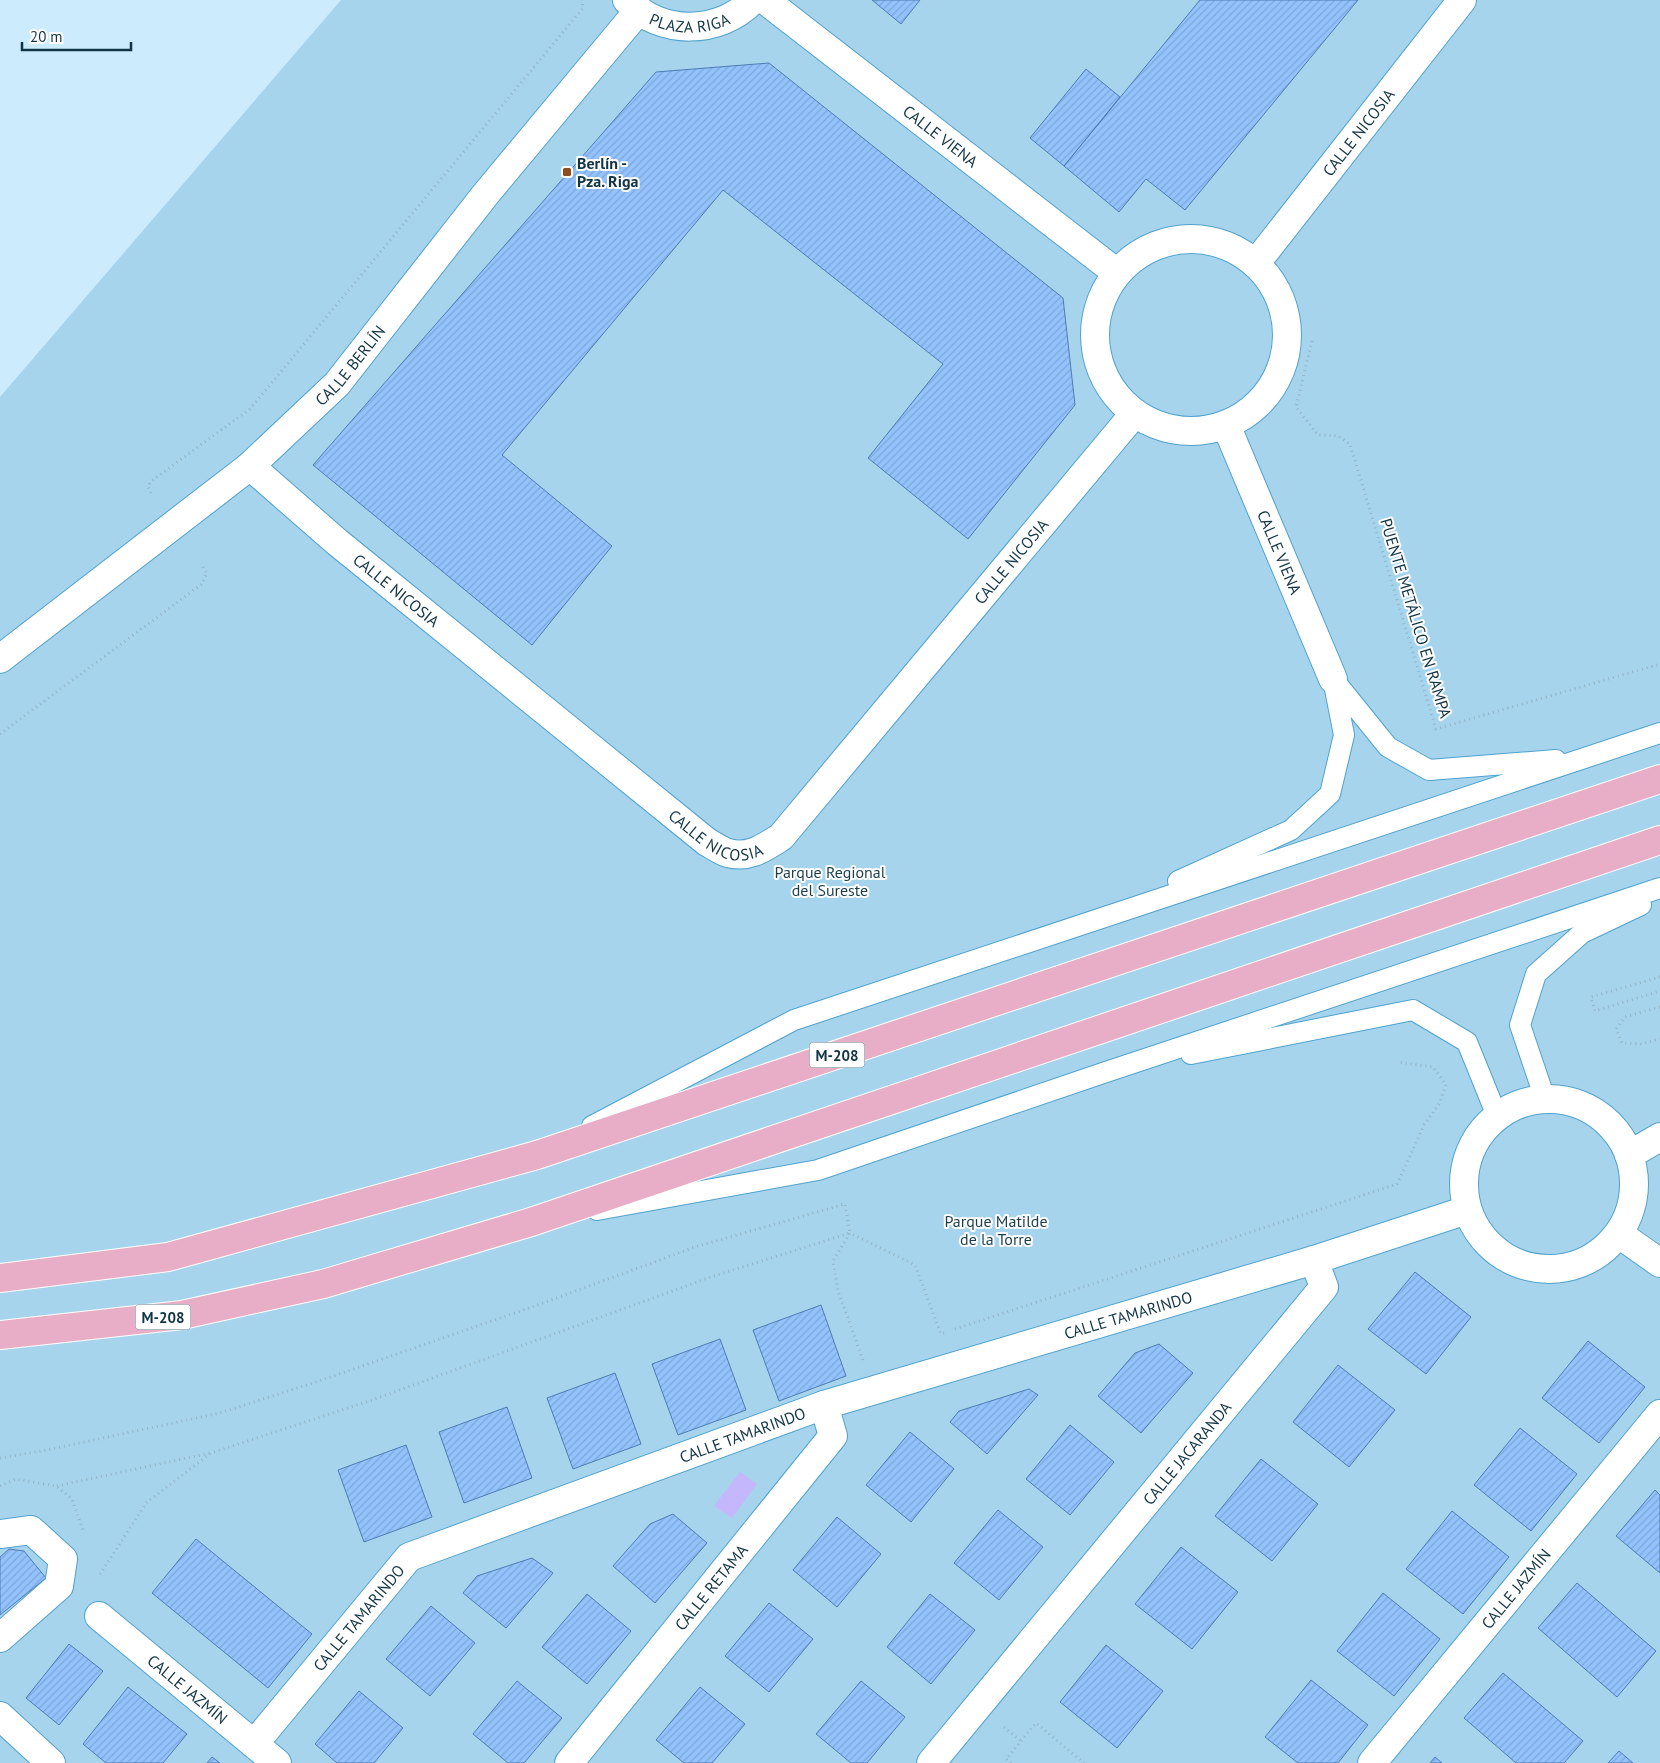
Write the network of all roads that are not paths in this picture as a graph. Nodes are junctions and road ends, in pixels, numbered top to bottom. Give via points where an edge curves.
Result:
1 (752, 0) edge
2 (765, 0) edge
3 (1462, 0) edge
4 (633, 5) edge
5 (1256, 263) junction
6 (1117, 273) junction
7 (1134, 414) junction
8 (1226, 425) junction
9 (250, 466) junction
10 (0, 659) edge
11 (1333, 679) junction
12 (1660, 733) edge
13 (1588, 757) junction
14 (1660, 779) edge
15 (1660, 840) edge
16 (1660, 888) edge
17 (1660, 896) edge
18 (1082, 925) junction
19 (1106, 1072) junction
20 (1545, 1099) junction
21 (1497, 1116) junction
22 (1660, 1137) edge
23 (537, 1155) junction
24 (1630, 1155) junction
25 (1467, 1210) junction
26 (532, 1222) junction
27 (1619, 1234) junction
28 (1314, 1260) junction
29 (1660, 1263) edge
30 (0, 1278) edge
31 (0, 1335) edge
32 (824, 1405) junction
33 (1660, 1414) edge
34 (0, 1534) edge
35 (99, 1616) dead end
36 (0, 1638) edge
37 (0, 1716) edge
38 (254, 1744) junction
39 (51, 1763) edge
40 (277, 1763) edge
41 (569, 1763) edge
42 (931, 1763) edge
43 (1372, 1763) edge

1 - 4 street, PLAZA RIGA via 730,18 695,27 659,22
2 - 6 street, CALLE VIENA
3 - 5 street, CALLE NICOSIA
4 - 9 street, CALLE BERLÍN via 337,384
5 - 6 street via 1219,243 1199,238 1178,239 1138,254
5 - 8 street via 1280,298 1286,319 1286,348 1275,382 1262,400
6 - 7 street via 1100,302 1094,343 1106,382
7 - 8 street via 1169,430 1188,432
7 - 9 street, CALLE NICOSIA via 781,837 760,850 743,854 728,853 707,842 337,542
8 - 11 street, CALLE VIENA
9 - 10 street, CALLE BERLÍN
11 - 13 lane via 1388,746 1429,770
11 - 18 lane via 1344,735 1330,794 1291,830
12 - 13 lane
13 - 18 lane
14 - 23 main road, M-208
15 - 26 main road, M-208
16 - 19 lane
17 - 20 lane via 1582,933 1536,974 1520,1025
18 - 23 lane via 794,1020
19 - 21 lane via 1414,1010 1467,1042
19 - 26 lane via 818,1170
20 - 21 street via 1520,1104
20 - 24 street via 1572,1102 1597,1113 1617,1132
21 - 25 street via 1479,1135 1467,1158 1464,1184
22 - 24 street
23 - 30 main road, M-208 via 168,1257
24 - 27 street via 1633,1191 1630,1209
25 - 27 street via 1479,1234 1498,1253 1522,1266 1549,1270 1575,1265 1599,1253
25 - 28 street
26 - 31 main road, M-208 via 323,1284 182,1315
27 - 29 street
28 - 32 street, CALLE TAMARINDO
28 - 42 street, CALLE JACARANDA via 1324,1287
32 - 38 street, CALLE TAMARINDO via 409,1557
32 - 41 street, CALLE RETAMA via 833,1436
33 - 43 street, CALLE JAZMÍN
34 - 36 street via 31,1530 63,1559 59,1586
35 - 38 street, CALLE JAZMÍN
37 - 39 street
38 - 40 street, CALLE JAZMÍN

